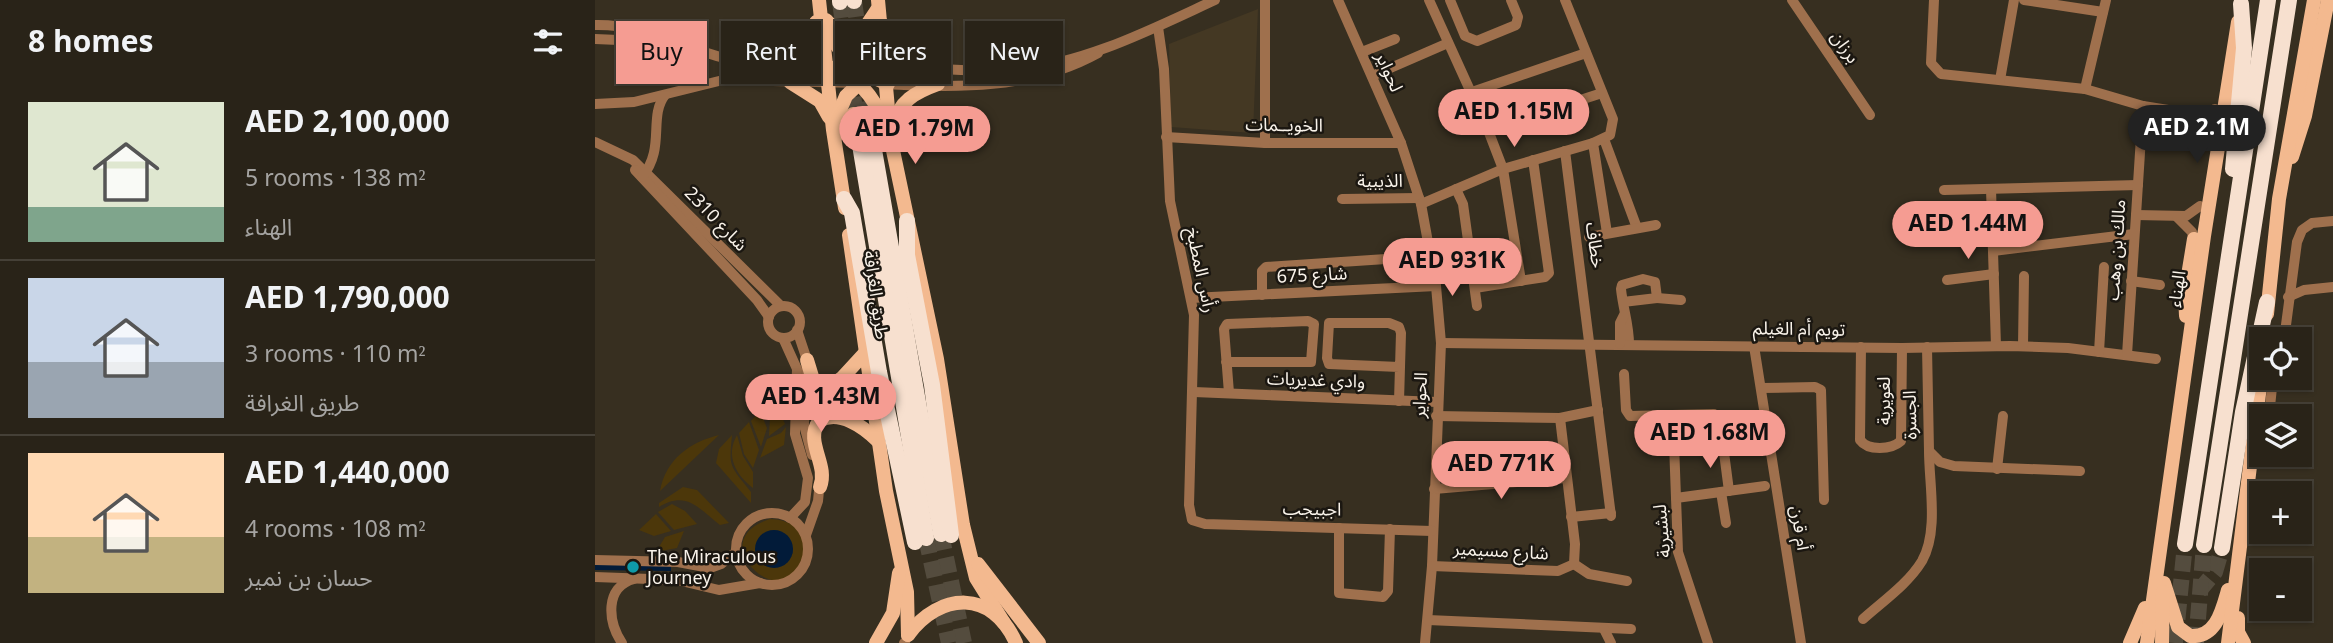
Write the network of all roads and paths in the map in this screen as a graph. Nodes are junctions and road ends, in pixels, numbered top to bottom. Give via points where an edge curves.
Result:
1 (1215, 0) edge
2 (1265, 0) edge
3 (1338, 0) edge
4 (1429, 0) edge
5 (1450, 0) edge
6 (1511, 0) edge
7 (1565, 0) edge
8 (1791, 0) edge
9 (1934, 0) edge
10 (2014, 0) edge
11 (2024, 0) edge
12 (2106, 0) edge
13 (2268, 0) edge
14 (2289, 0) edge
15 (2314, 0) edge
16 (2328, 0) edge
17 (2240, 2) edge
18 (819, 5) edge
19 (879, 8) edge
20 (2103, 12) junction
21 (595, 25) edge
22 (616, 27) edge
23 (1158, 27) junction
24 (595, 39) edge
25 (616, 39) edge
26 (1395, 39) dead end
27 (1448, 43) junction
28 (1116, 44) junction
29 (835, 45) edge
30 (1361, 52) junction
31 (1586, 52) junction
32 (821, 66) edge
33 (825, 66) junction
34 (835, 67) edge
35 (951, 68) edge
36 (1372, 76) junction
37 (835, 78) edge
38 (721, 80) edge
39 (2000, 80) junction
40 (835, 82) edge
41 (821, 83) edge
42 (828, 83) junction
43 (793, 84) edge
44 (859, 84) edge
45 (866, 84) tunnel mouth
46 (888, 84) edge
47 (938, 84) edge
48 (951, 84) edge
49 (2085, 89) junction
50 (1472, 92) junction
51 (1602, 93) junction
52 (665, 94) junction
53 (595, 104) edge
54 (2143, 106) junction
55 (2215, 108) junction
56 (1871, 115) dead end
57 (885, 124) junction
58 (1488, 130) junction
59 (834, 134) junction
60 (1166, 137) junction
61 (891, 141) junction
62 (1598, 141) junction
63 (595, 142) edge
64 (1265, 143) junction
65 (1401, 143) junction
66 (866, 145) tunnel mouth
67 (1565, 151) junction
68 (1533, 160) junction
69 (1612, 160) junction
70 (1598, 164) junction
71 (2284, 166) junction
72 (1503, 169) junction
73 (643, 181) junction
74 (2239, 184) junction
75 (2138, 185) junction
76 (1456, 189) junction
77 (1991, 189) junction
78 (1944, 190) dead end
79 (1342, 199) dead end
80 (844, 200) junction
81 (1420, 201) junction
82 (2200, 206) junction
83 (2136, 215) junction
84 (2177, 217) junction
85 (907, 221) joint
86 (2333, 221) edge
87 (1656, 225) dead end
88 (1637, 228) junction
89 (1992, 230) junction
90 (1945, 231) dead end
91 (1607, 233) junction
92 (2134, 234) junction
93 (1589, 237) dead end
94 (2194, 243) junction
95 (1993, 251) junction
96 (1431, 254) junction
97 (2104, 267) dead end
98 (1994, 274) junction
99 (2291, 275) junction
100 (2024, 276) dead end
101 (1947, 280) dead end
102 (1521, 281) junction
103 (2131, 281) junction
104 (2160, 285) dead end
105 (1436, 286) junction
106 (2333, 287) edge
107 (1475, 288) junction
108 (2310, 289) junction
109 (1262, 295) junction
110 (2288, 297) junction
111 (1191, 298) junction
112 (1657, 298) junction
113 (1681, 300) dead end
114 (1623, 302) junction
115 (2267, 302) junction
116 (781, 306) junction
117 (1477, 306) dead end
118 (769, 317) junction
119 (2266, 327) edge
120 (2285, 327) edge
121 (797, 330) junction
122 (2190, 336) junction
123 (783, 338) junction
124 (1441, 343) junction
125 (1591, 343) junction
126 (1625, 344) junction
127 (1754, 346) junction
128 (1996, 346) junction
129 (2023, 346) junction
130 (1861, 347) junction
131 (1927, 347) junction
132 (1902, 348) junction
133 (2099, 352) junction
134 (865, 353) junction
135 (2127, 355) junction
136 (2156, 359) dead end
137 (807, 360) junction
138 (1226, 366) junction
139 (1399, 372) junction
140 (1624, 373) dead end
141 (1761, 388) junction
142 (1194, 392) junction
143 (1226, 393) junction
144 (1397, 401) junction
145 (1437, 402) junction
146 (1598, 410) junction
147 (1714, 414) dead end
148 (1436, 416) junction
149 (1673, 416) junction
150 (2003, 416) dead end
151 (1560, 418) junction
152 (878, 441) junction
153 (1723, 444) dead end
154 (1929, 451) junction
155 (2253, 467) edge
156 (2001, 470) junction
157 (2080, 471) dead end
158 (1566, 478) junction
159 (1765, 486) dead end
160 (820, 487) junction
161 (1434, 489) junction
162 (1725, 491) junction
163 (1676, 498) junction
164 (1824, 500) dead end
165 (2247, 502) junction
166 (1571, 517) junction
167 (790, 518) junction
168 (1192, 520) joint
169 (1726, 523) dead end
170 (1339, 528) junction
171 (1390, 529) junction
172 (1432, 531) junction
173 (806, 535) junction
174 (939, 535) junction
175 (2185, 544) tunnel mouth
176 (2204, 545) tunnel mouth
177 (2222, 548) tunnel mouth
178 (736, 552) junction
179 (2239, 557) junction
180 (595, 559) edge
181 (900, 561) junction
182 (1432, 566) junction
183 (1571, 566) junction
184 (595, 577) edge
185 (640, 578) junction
186 (1627, 581) dead end
187 (760, 583) junction
188 (2159, 583) junction
189 (1863, 619) dead end
190 (2231, 619) junction
191 (1428, 620) junction
192 (1004, 623) junction
193 (1604, 629) junction
194 (1617, 629) junction
195 (1631, 629) dead end
196 (1798, 640) edge
197 (905, 641) edge
198 (1427, 641) edge
199 (1707, 641) edge
200 (1016, 642) edge
201 (622, 643) edge
202 (876, 643) edge
203 (1039, 643) edge
204 (1612, 643) edge
205 (2130, 643) edge
206 (2147, 643) edge
207 (2162, 643) edge
208 (2217, 643) edge
209 (2228, 643) edge
210 (2244, 643) edge

1 - 23 street
2 - 64 street
3 - 30 street, لحواير
4 - 27 street
5 - 6 street via 1465,36 1477,41 1516,25 1518,17
7 - 31 street
8 - 56 street, برزان
9 - 39 street via 1933,68 1941,74
10 - 39 street
11 - 20 street
12 - 20 street
13 - 74 highway
14 - 176 highway
15 - 71 main road
16 - 71 main road via 2305,116 2296,149
17 - 55 main road
17 - 74 highway via 2244,48 2233,166
17 - 122 main road, الهناء
18 - 19 main road via 835,30 848,34 861,30
18 - 29 main road
18 - 33 main road, طريق الغرافة
20 - 49 street
21 - 22 street
23 - 28 street
23 - 60 street, رأس المطبخ
24 - 25 street
26 - 30 street
27 - 36 street
27 - 50 street
28 - 35 street via 1016,69
28 - 48 street via 1077,65 1014,83
30 - 36 street, لحواير
31 - 50 street
31 - 51 street
32 - 33 street
33 - 34 main road
33 - 42 main road, طريق الغرافة
36 - 65 street, لحواير
37 - 42 main road
38 - 52 street
39 - 49 street
40 - 42 street
41 - 42 street
42 - 59 main road, طريق الغرافة
43 - 59 main road via 824,104
44 - 59 main road via 841,104
45 - 57 main road
46 - 61 main road
47 - 61 main road via 907,99 895,116
49 - 54 street
50 - 58 street
51 - 58 street
51 - 62 street via 1614,125 1611,135
52 - 53 street via 634,102
52 - 73 street via 658,108 656,147
54 - 55 street via 2204,115
54 - 75 street, مالك بن وهب
55 - 82 main road
57 - 59 main road via 871,114 853,114
57 - 61 main road
58 - 72 street
59 - 80 main road, طريق الغرافة
60 - 64 street, الخويــمات
60 - 111 street, رأس المطبخ via 1171,213
61 - 85 main road
62 - 67 street, الذيبية
62 - 69 street
62 - 70 street
63 - 73 street, شارع 2310 via 626,156
64 - 65 street, الخويــمات
65 - 81 street, لحواير
66 - 174 highway, طريق الغرافة
67 - 68 street, الذيبية
67 - 125 street, خطاف
68 - 72 street, الذيبية
68 - 102 street via 1549,272 1545,277
69 - 70 street
69 - 88 street
70 - 91 street
71 - 115 main road
72 - 76 street, الذيبية
72 - 102 street
73 - 116 street, شارع 2310
73 - 118 street, شارع 2310
74 - 175 highway
75 - 77 street
75 - 83 street, مالك بن وهب
76 - 81 street, الذيبية
76 - 107 street via 1463,204
77 - 78 street
77 - 89 street
79 - 81 street, الذيبية
80 - 134 main road, طريق الغرافة
80 - 174 highway via 852,213 879,372
81 - 96 street, الحواير
82 - 84 street
82 - 94 main road
83 - 84 street
83 - 92 street, مالك بن وهب
84 - 94 street via 2192,232
85 - 174 highway via 907,256 932,385
86 - 99 street via 2318,221 2302,230
87 - 88 street
88 - 91 street
89 - 90 street
89 - 95 street
91 - 93 street
92 - 95 street
92 - 103 street, مالك بن وهب
94 - 122 main road via 2185,294
95 - 98 street
96 - 105 street, الحواير
96 - 109 street via 1266,267
97 - 133 street
98 - 101 street
98 - 128 street
99 - 108 street
99 - 110 street
100 - 129 street
102 - 107 street
103 - 104 street
103 - 135 street, مالك بن وهب
105 - 109 street, شارع 675
105 - 124 street, الحواير
106 - 108 street
107 - 117 street
108 - 110 street
109 - 111 street, شارع 675
110 - 120 street
111 - 142 street, رأس المطبخ via 1196,344
112 - 113 street
112 - 114 street
112 - 114 street via 1655,282 1643,279 1622,285
114 - 126 street via 1620,323
115 - 119 main road
115 - 177 highway via 2245,402
116 - 118 street
116 - 121 street via 797,313
118 - 123 street via 771,331
121 - 123 street
121 - 137 street
122 - 188 main road, الهناء
123 - 167 street via 797,369 795,434 808,478 805,502
124 - 125 street, تويم أم الغيلم
124 - 145 street, الحواير
125 - 126 street, تويم أم الغيلم
125 - 146 street
126 - 127 street, تويم أم الغيلم
127 - 130 street, تويم أم الغيلم
127 - 141 street, أم قرن
128 - 129 street, تويم أم الغيلم
128 - 131 street, تويم أم الغيلم
129 - 133 street, تويم أم الغيلم
130 - 132 street, تويم أم الغيلم
130 - 132 street, لغويرية via 1860,440 1868,447 1892,447 1901,441
131 - 132 street, تويم أم الغيلم
131 - 154 street, الجسرة
133 - 135 street, تويم أم الغيلم
134 - 137 main road via 842,379 824,389 814,383
134 - 152 main road, طريق الغرافة
135 - 136 street, تويم أم الغيلم
137 - 160 street via 804,425
138 - 138 street via 1227,324 1314,324 1311,362
138 - 143 street
139 - 139 street via 1401,333 1396,324 1329,323 1329,364
139 - 144 street
140 - 149 street via 1628,415
141 - 164 street via 1821,390
141 - 196 street, أم قرن
142 - 143 street, وادي غديريات
142 - 168 street, رأس المطبخ
143 - 144 street, وادي غديريات
144 - 145 street, وادي غديريات
145 - 148 street, الحواير
146 - 151 street
146 - 166 street via 1611,514
147 - 149 street
148 - 151 street
148 - 161 street, الحواير
149 - 163 street, لبشيرية
150 - 156 street
151 - 158 street
152 - 160 main road via 865,429 840,418 820,421 814,440 823,470
152 - 181 main road, طريق الغرافة
153 - 162 street
154 - 156 street, الجسرة via 1945,464
154 - 189 street via 1926,551 1904,583
155 - 165 main road
156 - 157 street, الجسرة
158 - 161 street
158 - 166 street
159 - 162 street
160 - 173 street
161 - 172 street, الحواير
162 - 163 street
162 - 169 street
163 - 199 street, لبشيرية via 1678,552
165 - 179 main road
165 - 210 main road via 2252,517 2237,624
166 - 183 street
167 - 173 street
167 - 178 street via 770,513 752,519 740,532
168 - 170 street, اجبيجب
170 - 171 street, اجبيجب
170 - 171 street via 1339,593 1384,597
171 - 172 street, اجبيجب
172 - 182 street, الحواير
173 - 187 street via 807,560 796,576 779,585
174 - 192 main road, طريق الغرافة via 974,574
174 - 203 main road via 983,573
178 - 180 street via 710,568
178 - 187 street via 743,571
179 - 188 main road via 2223,607 2205,635 2190,636 2178,627
179 - 190 main road
181 - 197 main road, طريق الغرافة via 909,606
181 - 202 main road via 895,606
182 - 183 street, شارع مسيمير via 1558,572
182 - 191 street, الحواير
183 - 186 street
184 - 185 street
185 - 187 street via 719,590
185 - 201 street via 620,585 612,599 615,631
188 - 205 main road
188 - 206 main road
188 - 207 main road
190 - 208 main road
190 - 209 main road
191 - 193 street
191 - 198 street, الحواير
192 - 197 main road via 978,606 950,603 928,612
192 - 200 main road, طريق الغرافة
193 - 194 street
193 - 204 street
194 - 195 street
194 - 204 street

